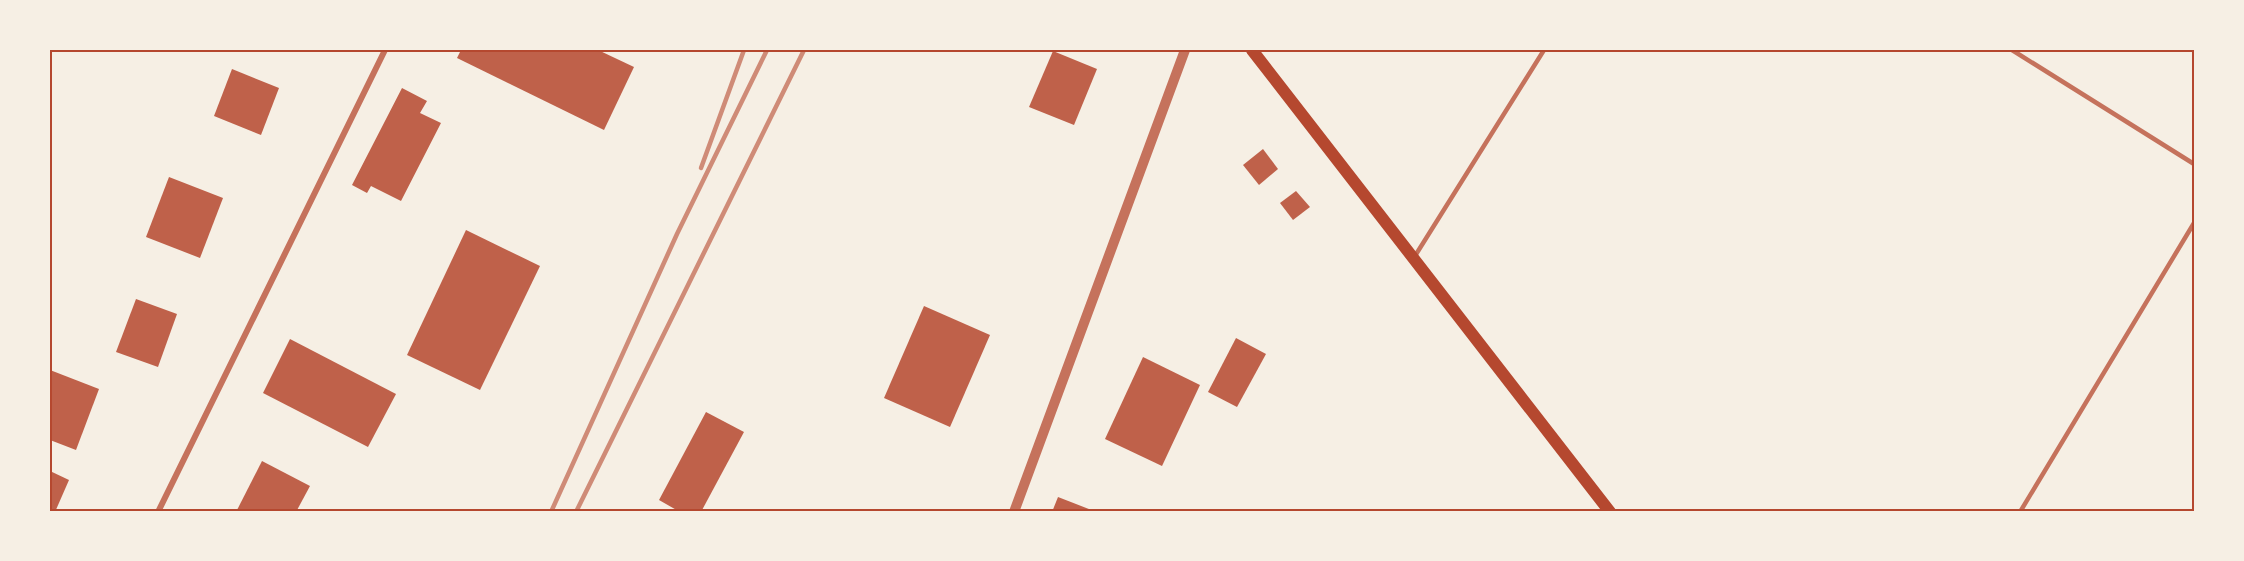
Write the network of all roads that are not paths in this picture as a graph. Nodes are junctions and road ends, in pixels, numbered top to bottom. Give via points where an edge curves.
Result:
1 (384, 50) edge
2 (1185, 50) edge
3 (1252, 50) edge
4 (1544, 50) edge
5 (2012, 50) edge
6 (2194, 165) edge
7 (2194, 223) edge
8 (1413, 258) junction
9 (158, 512) edge
10 (1014, 512) edge
11 (1610, 512) edge
12 (2020, 512) edge

1 - 9 street
2 - 10 street
3 - 8 main road
4 - 8 lane
5 - 6 lane
7 - 12 lane
8 - 11 main road

